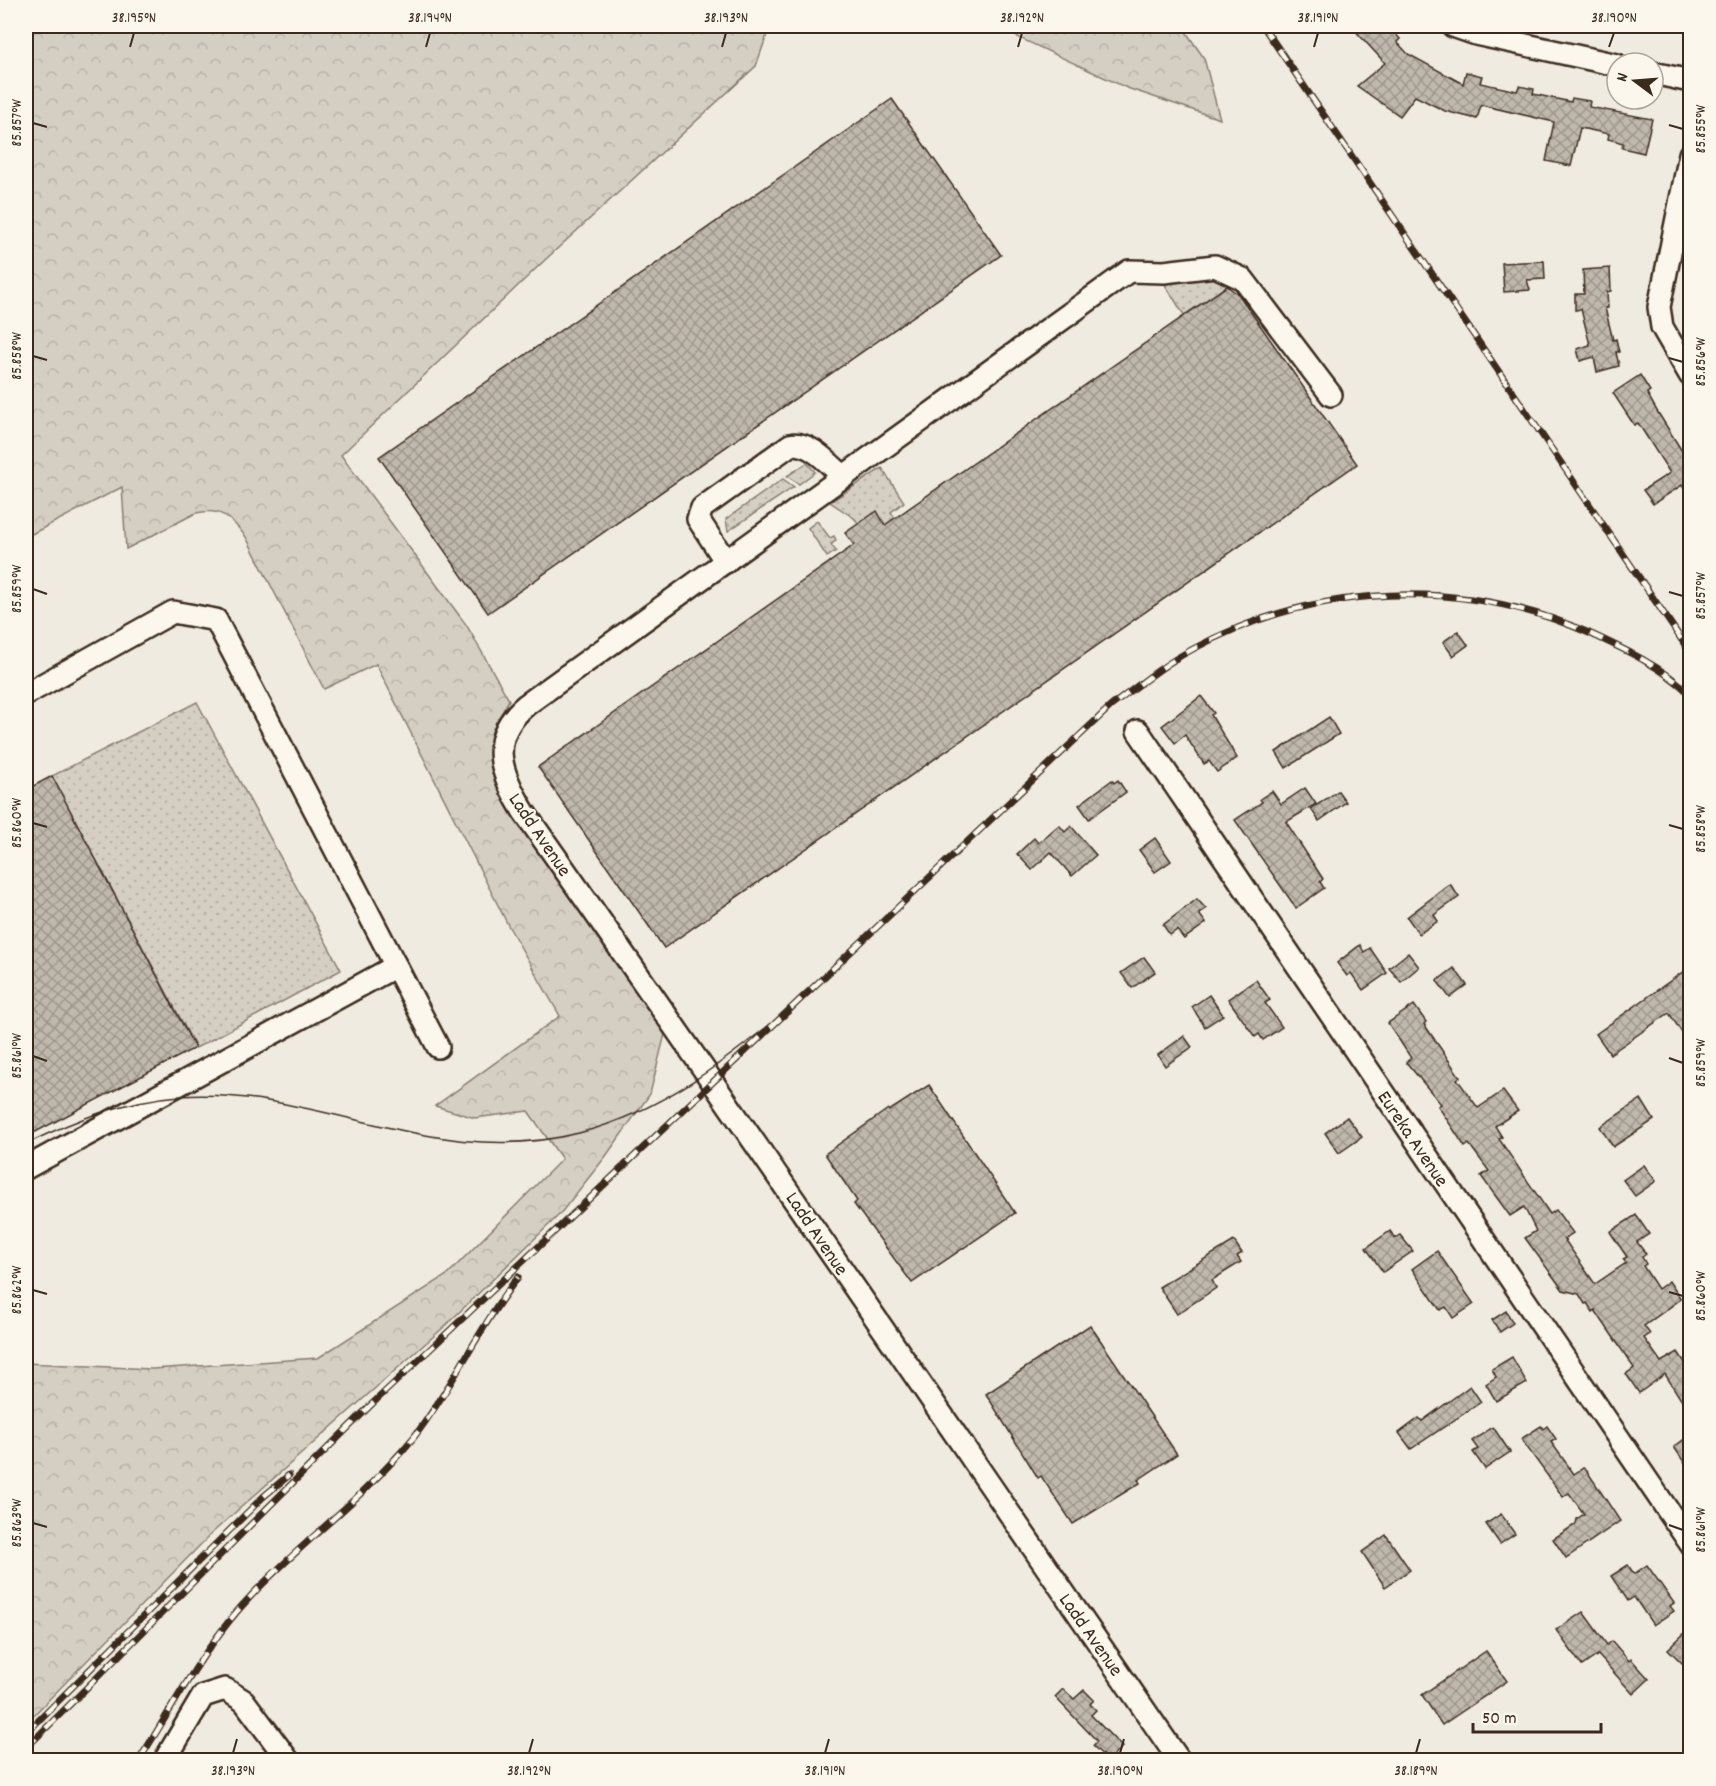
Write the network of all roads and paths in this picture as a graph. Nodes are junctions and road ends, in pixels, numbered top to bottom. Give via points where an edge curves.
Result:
1 (1453, 26) edge
2 (1605, 62) edge
3 (1665, 76) edge
4 (1690, 81) edge
5 (1690, 154) edge
6 (1690, 375) edge
7 (1331, 395) dead end
8 (844, 477) junction
9 (726, 562) junction
10 (26, 694) edge
11 (1138, 731) dead end
12 (396, 966) junction
13 (438, 1047) dead end
14 (26, 1168) edge
15 (1690, 1543) edge
16 (165, 1761) edge
17 (288, 1761) edge
18 (1179, 1761) edge

1 - 2 street
3 - 4 street
5 - 6 street via 1659,307 1662,327
7 - 8 street, Ladd Avenue via 1243,279 1215,267 1128,271
8 - 9 street, Ladd Avenue
8 - 9 street via 800,444 790,445 763,464 702,508 698,519
9 - 18 street, Ladd Avenue via 516,713 507,726 501,752 508,786 746,1126
10 - 12 street via 173,612 216,620
11 - 15 street, Eureka Avenue
12 - 13 street
12 - 14 street
16 - 17 street via 203,1696 225,1689 244,1701

